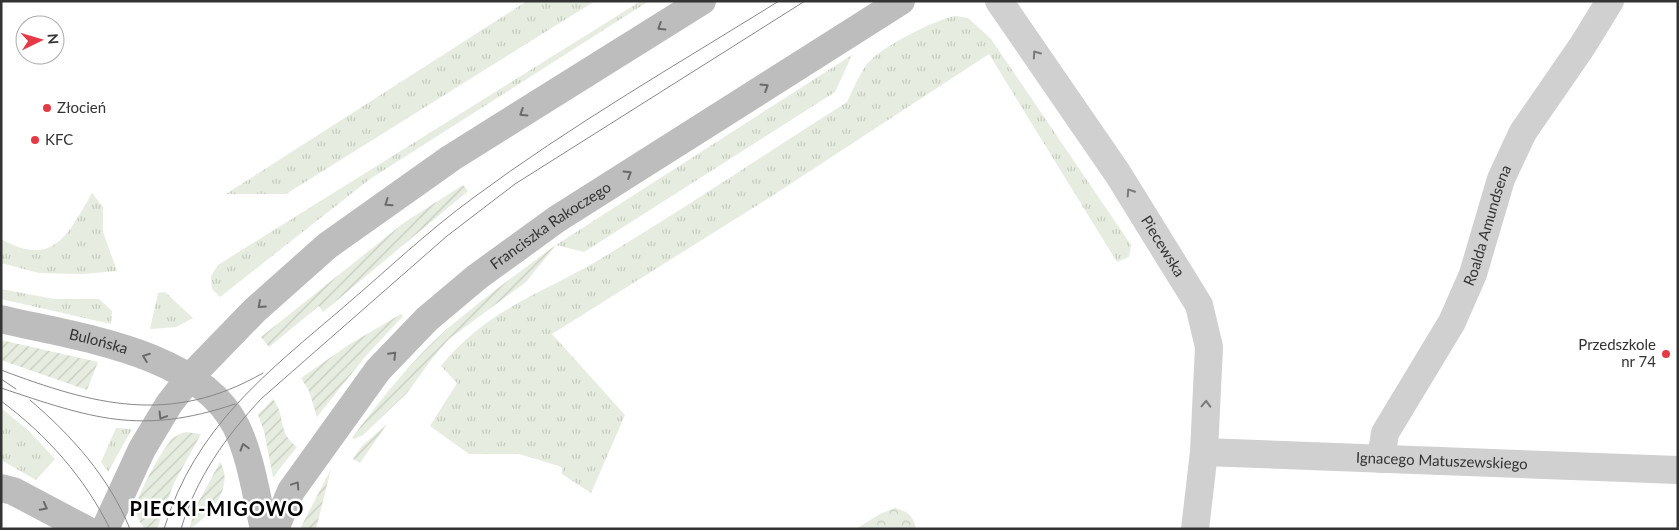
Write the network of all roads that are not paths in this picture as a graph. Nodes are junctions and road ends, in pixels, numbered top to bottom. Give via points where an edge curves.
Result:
1 (702, 1) edge
2 (901, 1) edge
3 (999, 1) edge
4 (1610, 1) edge
5 (1, 319) edge
6 (190, 377) junction
7 (1204, 452) junction
8 (1381, 459) junction
9 (1678, 470) edge
10 (1, 488) edge
11 (1196, 522) edge
12 (85, 529) edge
13 (105, 529) edge
14 (264, 529) edge
15 (274, 529) edge

1 -> 6 main road via 451,158 327,246 255,310
15 -> 2 main road, Franciszka Rakoczego via 291,491 378,370 427,319 477,277 557,219
7 -> 3 street, Piecewska via 1209,347 1199,305 1118,174
4 - 8 street, Roalda Amundsena via 1523,132 1501,179 1473,274 1456,314 1385,433
6 -> 5 main road, Bulońska via 128,350
6 -> 13 main road via 142,449
14 -> 6 main road via 243,443 236,427 212,395
7 - 8 street, Ignacego Matuszewskiego
7 - 11 street, Piecewska
8 - 9 street, Ignacego Matuszewskiego
10 -> 12 main road via 13,491

